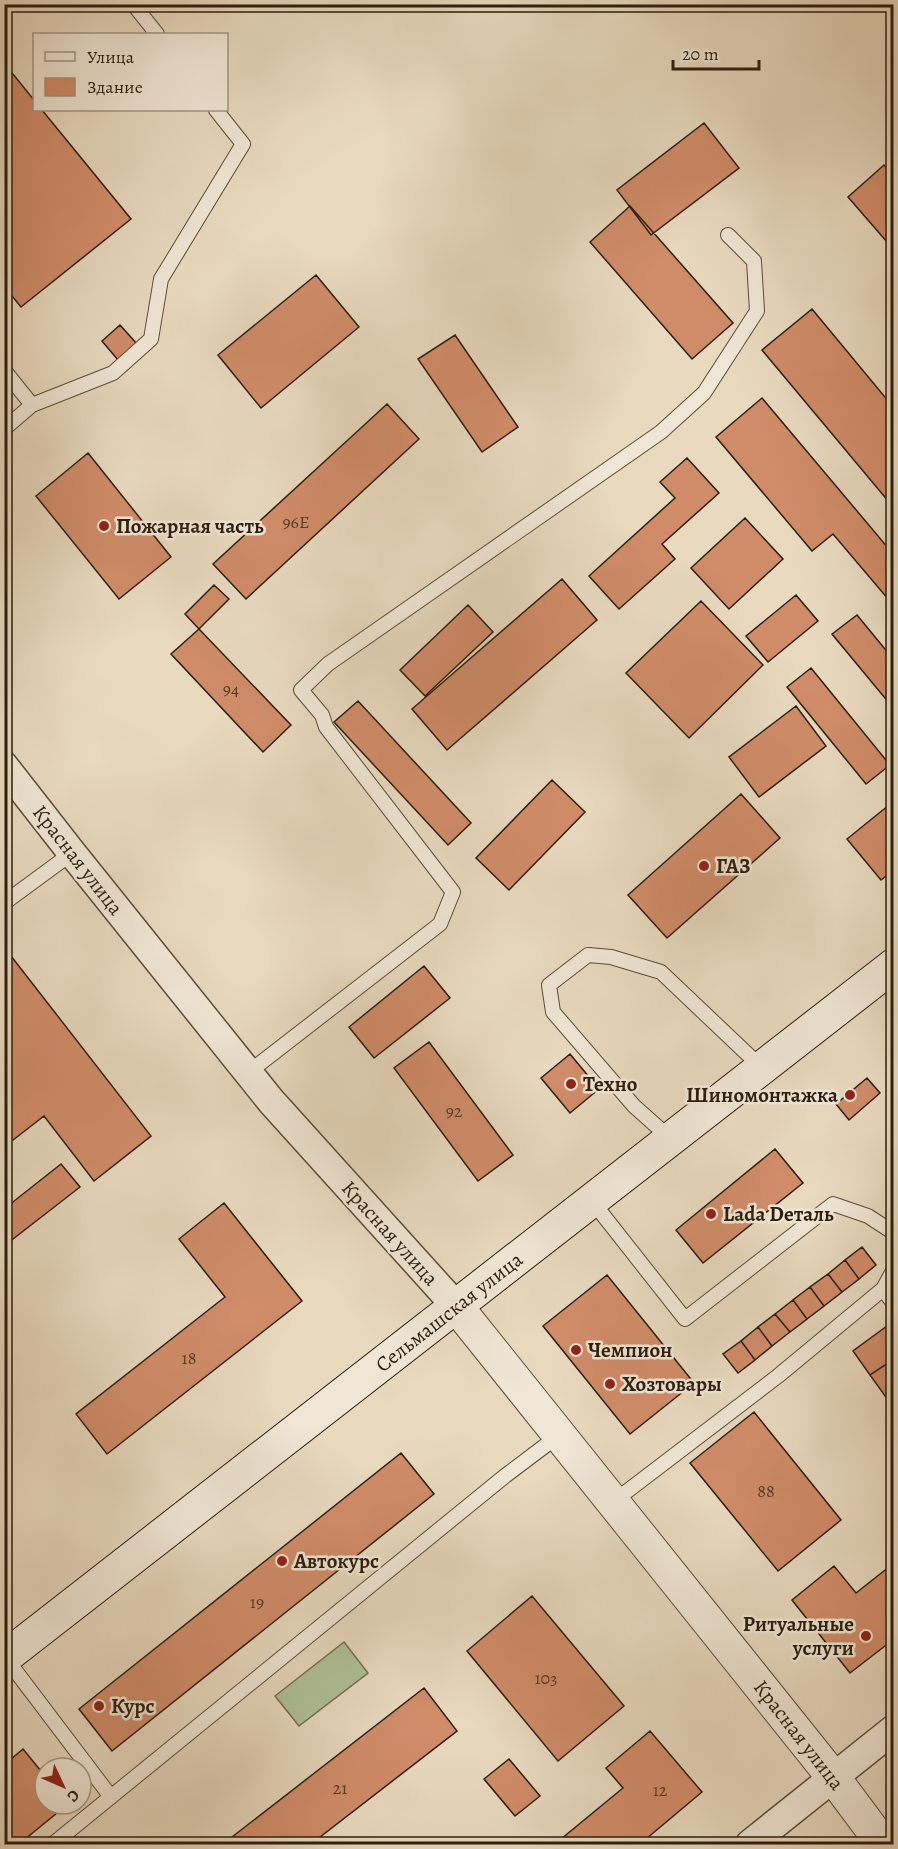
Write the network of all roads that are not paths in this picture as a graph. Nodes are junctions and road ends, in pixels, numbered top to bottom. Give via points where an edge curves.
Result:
1 (133, 4) edge
2 (156, 33) edge
3 (217, 111) edge
4 (728, 235) dead end
5 (4, 370) edge
6 (32, 405) junction
7 (4, 429) edge
8 (4, 766) edge
9 (72, 853) junction
10 (4, 903) edge
11 (894, 965) edge
12 (762, 1068) junction
13 (249, 1072) junction
14 (670, 1139) junction
15 (592, 1201) junction
16 (894, 1233) edge
17 (894, 1269) edge
18 (883, 1289) junction
19 (894, 1304) edge
20 (456, 1306) junction
21 (558, 1436) junction
22 (613, 1502) junction
23 (5, 1657) edge
24 (894, 1729) edge
25 (832, 1777) junction
26 (111, 1797) junction
27 (53, 1845) edge
28 (750, 1845) edge
29 (883, 1845) edge

1 - 2 lane
3 - 6 lane via 243,144 161,279 151,339 113,373
4 - 13 lane via 754,261 757,311 704,393 661,432 328,664 301,690 453,892 440,924
5 - 6 lane
6 - 7 lane
8 - 9 street, Красная улица
9 - 10 lane
9 - 13 street, Красная улица
11 - 12 main road, Сельмашская улица
12 - 14 main road, Сельмашская улица
12 - 14 lane via 661,972 610,957 588,955 549,985 553,1012 634,1106
13 - 20 street, Красная улица
14 - 15 main road, Сельмашская улица
15 - 16 lane via 685,1319 833,1204 868,1216
15 - 20 main road, Сельмашская улица
17 - 18 lane
18 - 19 lane
18 - 22 lane via 778,1376
20 - 21 main road, Красная улица
20 - 23 main road, Сельмашская улица
21 - 22 main road, Красная улица
21 - 26 lane
22 - 25 main road, Красная улица
23 - 26 lane
24 - 25 street
25 - 28 street
25 - 29 main road, Красная улица
26 - 27 lane

